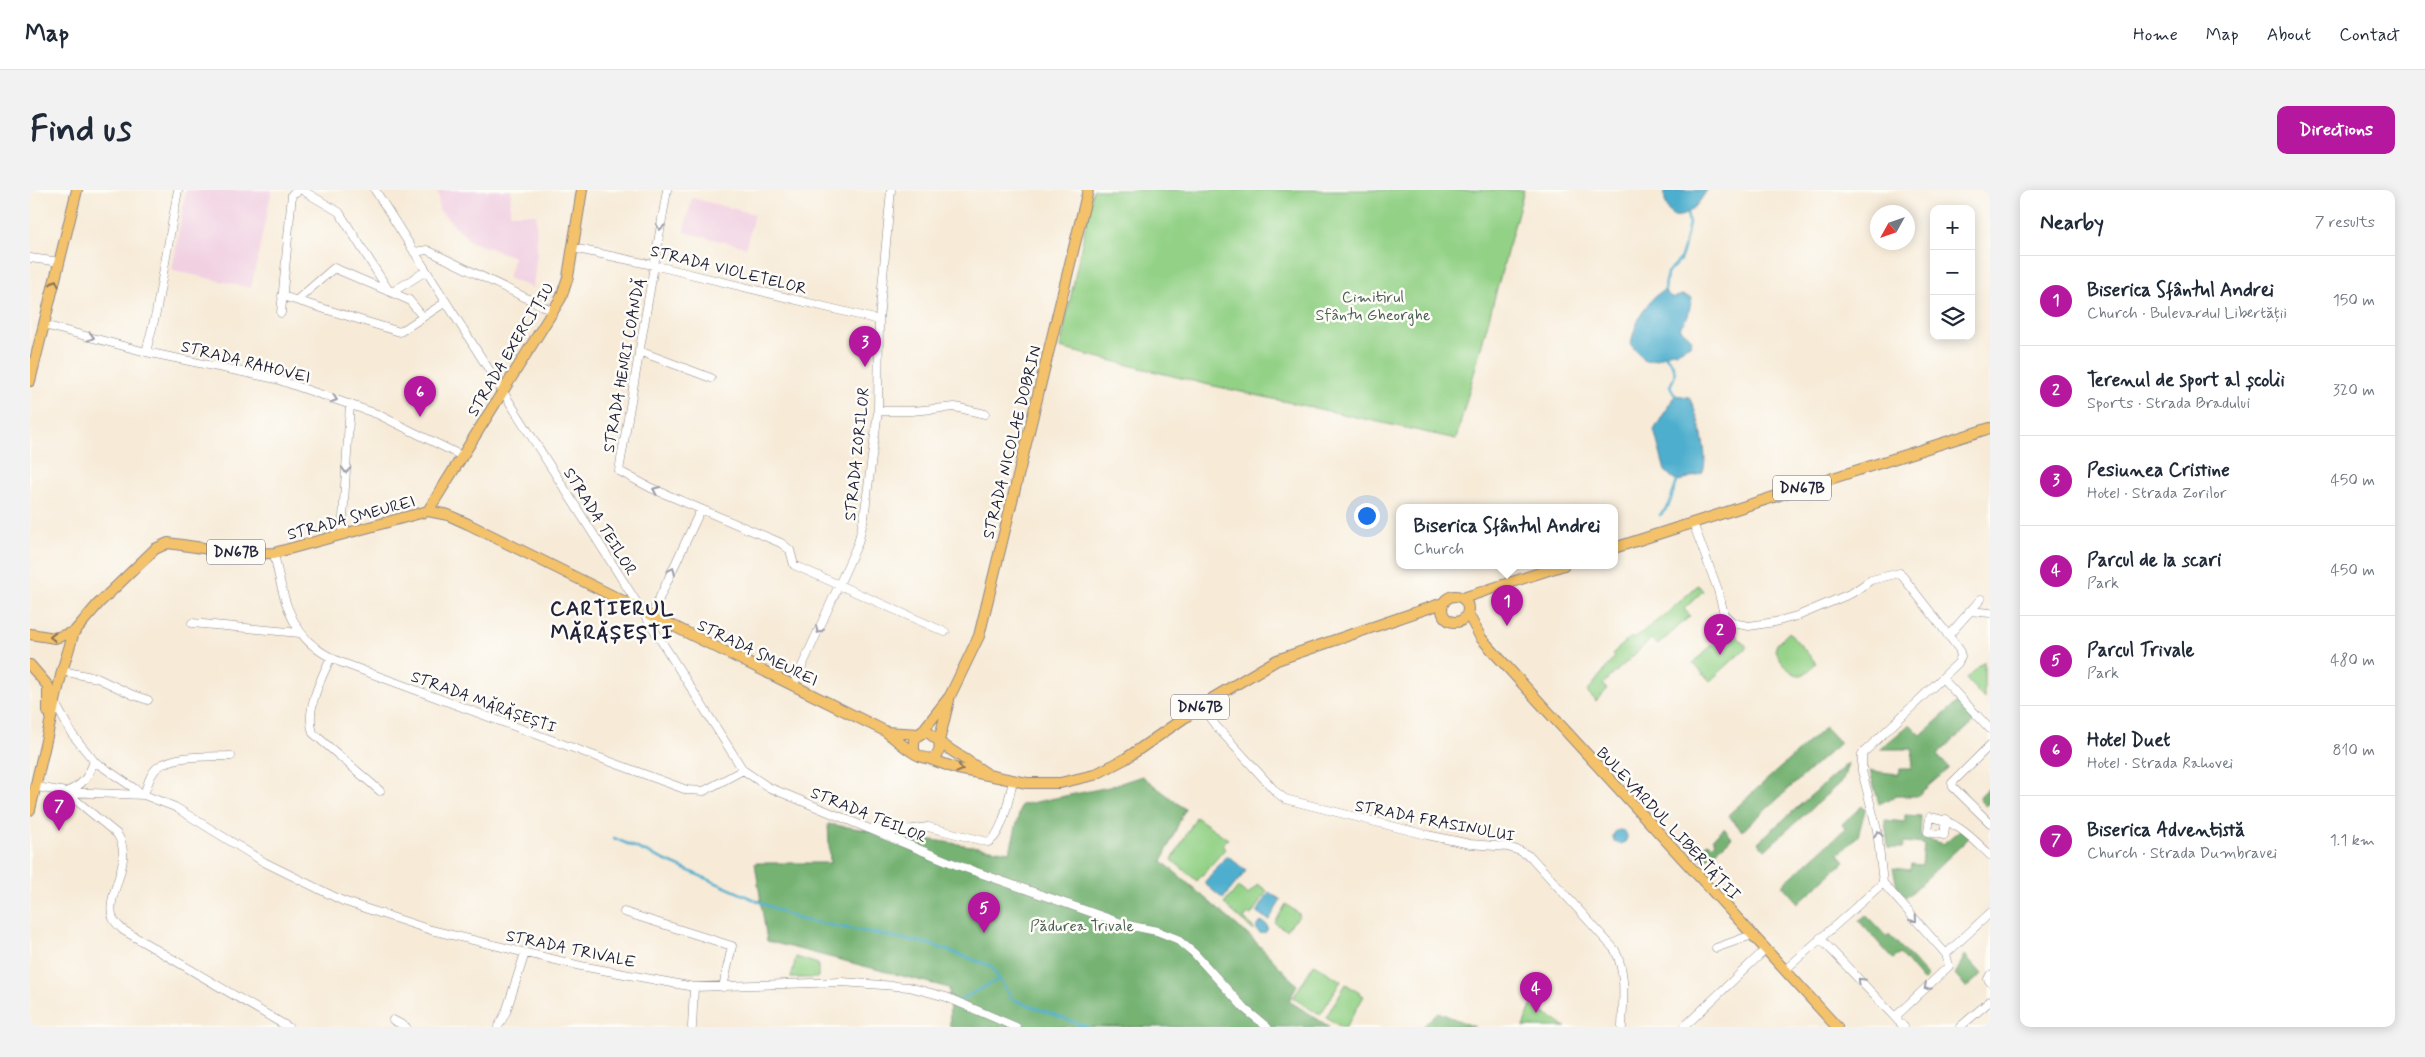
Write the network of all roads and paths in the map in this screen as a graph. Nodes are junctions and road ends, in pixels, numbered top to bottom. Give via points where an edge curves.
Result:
1 (76, 190) edge
2 (178, 190) edge
3 (301, 190) edge
4 (375, 190) edge
5 (582, 190) edge
6 (667, 190) edge
7 (891, 190) edge
8 (1088, 190) edge
9 (573, 248) junction
10 (414, 252) junction
11 (30, 258) edge
12 (60, 262) junction
13 (653, 265) junction
14 (426, 271) junction
15 (389, 291) junction
16 (282, 296) junction
17 (297, 300) junction
18 (446, 302) junction
19 (553, 311) junction
20 (281, 313) dead end
21 (423, 317) junction
22 (878, 320) junction
23 (44, 325) junction
24 (639, 351) junction
25 (146, 352) junction
26 (711, 378) dead end
27 (30, 381) edge
28 (503, 391) junction
29 (350, 404) junction
30 (878, 411) junction
31 (985, 414) dead end
32 (1990, 428) edge
33 (462, 456) junction
34 (701, 509) junction
35 (428, 511) junction
36 (1693, 523) junction
37 (342, 535) junction
38 (1618, 547) edge
39 (274, 553) junction
40 (1551, 569) edge
41 (839, 585) junction
42 (1981, 599) dead end
43 (1443, 603) junction
44 (1466, 606) junction
45 (641, 610) junction
46 (1970, 611) junction
47 (1990, 613) edge
48 (1409, 614) junction
49 (652, 616) junction
50 (1444, 616) junction
51 (1458, 622) junction
52 (192, 623) dead end
53 (74, 632) junction
54 (946, 632) dead end
55 (300, 633) junction
56 (30, 634) edge
57 (1948, 636) junction
58 (1481, 638) junction
59 (331, 657) junction
60 (30, 665) edge
61 (62, 670) junction
62 (1942, 678) junction
63 (793, 686) junction
64 (950, 696) junction
65 (148, 700) dead end
66 (56, 703) junction
67 (1201, 706) junction
68 (1990, 729) edge
69 (885, 732) junction
70 (920, 734) junction
71 (46, 740) junction
72 (939, 742) junction
73 (1990, 745) edge
74 (914, 752) junction
75 (230, 756) dead end
76 (930, 759) junction
77 (94, 761) junction
78 (743, 770) junction
79 (991, 777) junction
80 (1013, 781) junction
81 (33, 787) edge
82 (380, 791) dead end
83 (66, 792) junction
84 (144, 795) junction
85 (30, 810) edge
86 (1946, 820) dead end
87 (1990, 823) edge
88 (861, 826) junction
89 (1990, 855) edge
90 (1883, 883) junction
91 (624, 912) dead end
92 (1990, 913) edge
93 (1752, 935) junction
94 (1820, 938) junction
95 (1716, 948) dead end
96 (1766, 949) junction
97 (525, 953) junction
98 (1946, 954) junction
99 (1785, 970) junction
100 (1990, 975) edge
101 (1990, 982) edge
102 (694, 986) junction
103 (723, 987) junction
104 (1990, 1001) edge
105 (1895, 1017) junction
106 (393, 1020) dead end
107 (288, 1027) edge
108 (406, 1027) edge
109 (498, 1027) edge
110 (692, 1027) edge
111 (1016, 1027) edge
112 (1267, 1027) edge
113 (1622, 1027) edge
114 (1684, 1027) edge
115 (1837, 1027) edge
116 (1904, 1027) edge
117 (1960, 1027) edge

1 - 12 main road
2 - 25 street
3 - 15 street via 339,212
3 - 16 street via 292,194
4 - 10 street, STRADA TEILOR
5 - 9 main road, STRADA EXERCIȚIU
6 -> 13 street, STRADA HENRI COANDĂ
7 - 22 street, STRADA ZORILOR
8 - 64 main road, STRADA NICOLAE DOBRIN via 979,636
9 - 13 street, STRADA VIOLETELOR
9 - 19 main road, STRADA EXERCIȚIU via 568,277
10 - 14 street, STRADA TEILOR
10 - 19 street via 427,250
11 - 12 street
23 -> 12 main road
13 - 22 street, STRADA VIOLETELOR
13 - 24 street, STRADA HENRI COANDĂ
14 - 15 street
14 - 18 street, STRADA TEILOR
15 - 17 street via 334,268
15 - 21 street via 409,300
16 - 17 street
16 - 20 street
17 - 21 street via 395,331 404,330
18 - 21 street
18 - 28 street, STRADA TEILOR
19 - 28 main road, STRADA EXERCIȚIU
22 - 30 street, STRADA ZORILOR
23 -> 25 street, STRADA RAHOVEI
23 - 27 main road
24 - 26 street
34 -> 24 street, STRADA HENRI COANDĂ via 619,471
25 -> 29 street, STRADA RAHOVEI via 276,379
28 - 33 main road, STRADA EXERCIȚIU
28 - 45 street, STRADA TEILOR
29 - 33 street, STRADA RAHOVEI
29 -> 37 street
30 - 31 street via 955,407
30 - 41 street, STRADA ZORILOR via 862,530
32 - 36 main road, DN67B
33 - 35 main road, STRADA EXERCIȚIU
34 - 41 street, STRADA HENRI COANDĂ via 781,544 790,550 794,565
49 -> 34 street
35 - 37 main road, STRADA SMEUREI / DN67B
35 - 45 main road, STRADA SMEUREI via 454,518
36 - 38 main road, DN67B
36 - 57 street via 1724,614 1732,622 1749,626 1800,615 1852,593 1871,580 1900,574
37 - 39 main road, STRADA SMEUREI / DN67B
39 - 53 main road, STRADA SMEUREI / DN67B via 244,554 176,544 161,545 130,572
39 - 55 street, STRADA MĂRĂȘEȘTI via 284,602
40 - 44 main road via 1494,587
41 - 54 street
41 -> 63 street, STRADA ZORILOR
42 - 46 street
43 - 44 main road via 1454,596
43 - 48 main road
43 - 50 main road
44 - 51 main road
44 - 58 main road, BULEVARDUL LIBERTĂȚII
45 - 49 main road, STRADA SMEUREI
45 - 78 street, STRADA TEILOR
46 - 47 street
46 - 57 street
48 - 50 main road
48 - 67 main road, DN67B via 1277,660
49 - 63 main road, STRADA SMEUREI
50 - 51 main road
51 - 58 main road, BULEVARDUL LIBERTĂȚII
52 - 55 street
53 -> 56 main road via 55,638
53 - 61 main road, STRADA SMEUREI
55 - 59 street, STRADA MĂRĂȘEȘTI via 316,649
57 - 62 street via 1961,656
58 - 93 main road, BULEVARDUL LIBERTĂȚII
59 - 78 street, STRADA MĂRĂȘEȘTI via 687,790 704,791
59 - 82 street via 319,684 310,725 313,733
60 - 71 main road via 43,678 49,693
61 - 65 street via 97,678
61 - 66 main road, STRADA SMEUREI
62 - 68 street
90 -> 62 street via 1878,830 1862,771 1862,754
63 - 69 main road, STRADA SMEUREI
64 - 70 main road, STRADA NICOLAE DOBRIN
64 - 72 main road, STRADA NICOLAE DOBRIN
66 - 71 main road, STRADA SMEUREI
66 - 77 street, STRADA TRIVALE via 72,734
67 - 80 main road, DN67B via 1125,759 1094,775 1060,783
67 - 113 street, STRADA FRASINULUI via 1276,792 1285,798 1427,835 1470,844 1508,847 1531,857 1615,950 1624,975
69 - 70 main road, STRADA SMEUREI
69 - 74 main road, STRADA SMEUREI
70 - 72 main road via 930,733
70 - 74 main road via 913,744
71 - 81 main road, STRADA SMEUREI
72 - 76 main road via 939,751
72 - 79 main road
73 - 87 street via 1952,783
74 - 76 main road via 921,759
75 - 84 street via 165,764 157,768
76 -> 79 main road
77 - 83 street via 81,786
77 - 84 street, STRADA TRIVALE
78 - 88 street, STRADA TEILOR via 768,787
79 - 80 main road, DN67B
80 - 88 street via 1000,829 994,840 988,842 928,828 899,832
81 - 83 street, STRADA TRIVALE
81 - 85 main road, STRADA SMEUREI
83 - 84 street, STRADA TRIVALE
83 - 107 street via 122,841 122,861 112,909 116,923
84 - 97 street, STRADA TRIVALE via 175,808 264,862 343,901 431,930
86 - 89 street via 1963,829
88 - 112 street, STRADA TEILOR via 1127,925 1177,939 1245,1009
90 - 94 street
90 -> 98 street
91 - 103 street via 732,946
92 - 98 street
93 - 95 street
93 - 96 main road, BULEVARDUL LIBERTĂȚII
94 - 99 street
105 -> 94 street
96 - 99 main road, BULEVARDUL LIBERTĂȚII
96 - 114 street
97 - 102 street, STRADA TRIVALE
97 - 109 street
98 -> 105 street via 1949,966
99 - 115 main road, BULEVARDUL LIBERTĂȚII
100 - 101 street
102 - 103 street, STRADA TRIVALE
102 - 110 street
103 - 111 street, STRADA TRIVALE via 842,982 909,987 946,997
104 - 117 street
105 - 116 street
106 - 108 street

